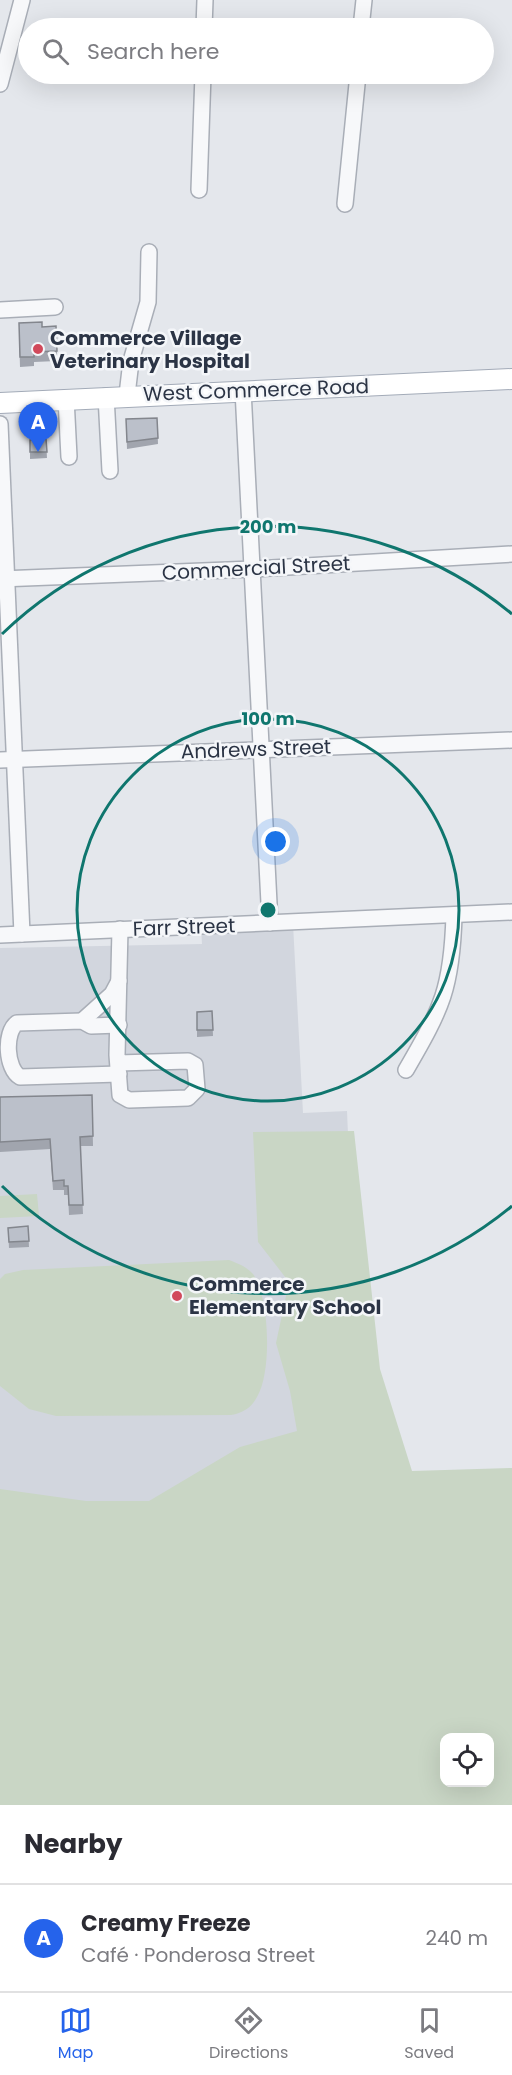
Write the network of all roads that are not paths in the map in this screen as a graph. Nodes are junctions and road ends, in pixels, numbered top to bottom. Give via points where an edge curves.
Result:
1 (22, 0) edge
2 (205, 0) edge
3 (364, 0) edge
4 (204, 18) edge
5 (362, 18) edge
6 (0, 84) edge
7 (203, 84) edge
8 (357, 84) edge
9 (199, 190) dead end
10 (345, 204) dead end
11 (149, 252) dead end
12 (55, 307) dead end
13 (0, 310) edge
14 (512, 379) edge
15 (243, 390) junction
16 (127, 395) junction
17 (105, 396) junction
18 (66, 398) junction
19 (0, 403) edge
20 (0, 424) edge
21 (69, 457) dead end
22 (110, 471) dead end
23 (512, 554) edge
24 (253, 569) junction
25 (4, 579) edge
26 (512, 740) edge
27 (262, 748) junction
28 (7, 760) edge
29 (512, 912) edge
30 (454, 915) junction
31 (270, 923) junction
32 (120, 929) junction
33 (22, 934) junction
34 (0, 935) edge
35 (119, 981) junction
36 (82, 1021) junction
37 (119, 1025) junction
38 (118, 1069) junction
39 (406, 1070) dead end

1 - 6 street
2 - 4 street
3 - 5 street
7 - 9 street
8 - 10 street
11 - 16 street via 148,302 131,361
12 - 13 street
14 - 15 main road, West Commerce Road
15 - 16 main road, West Commerce Road
15 - 24 street
16 - 17 main road, West Commerce Road
17 - 18 main road, West Commerce Road
17 - 22 street
18 - 19 main road, West Commerce Road
18 - 21 street
20 - 25 street
23 - 24 street, Commercial Street
24 - 25 street, Commercial Street
24 - 27 street
25 - 28 street
26 - 27 street, Andrews Street
27 - 28 street, Andrews Street
27 - 31 street
28 - 33 street
29 - 30 street, Farr Street
30 - 31 street, Farr Street
30 - 39 street via 447,988 433,1024
31 - 32 street, Farr Street
32 - 33 street, Farr Street
32 - 35 street
33 - 34 street, Farr Street
35 - 36 street via 112,994
35 - 37 street
36 - 37 street via 91,1026
36 - 38 street via 14,1025 10,1033 12,1071 25,1078
37 - 38 street
38 - 38 street via 120,1095 129,1100 188,1098 197,1089 195,1065 188,1061

